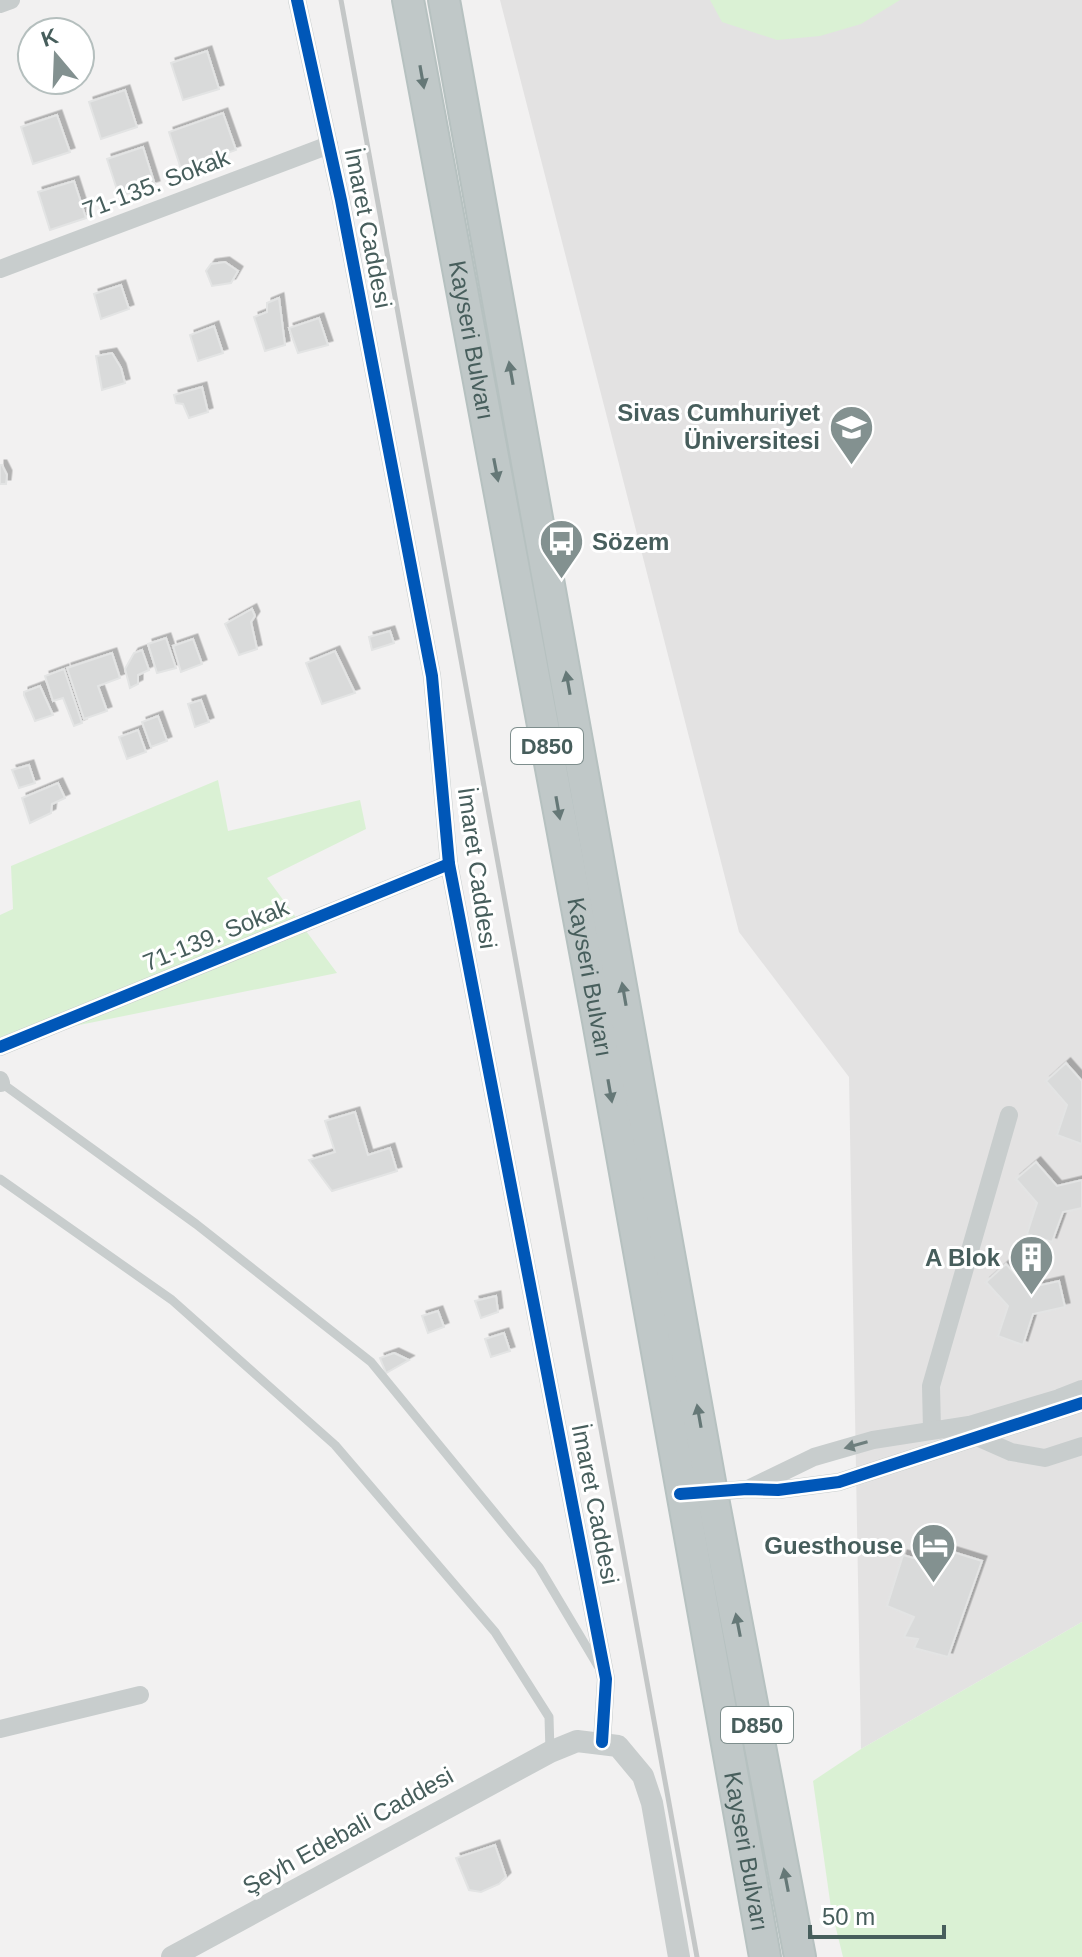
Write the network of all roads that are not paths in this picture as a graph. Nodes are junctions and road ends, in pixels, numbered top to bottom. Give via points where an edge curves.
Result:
1 (11, 0) edge
2 (297, 0) edge
3 (408, 0) edge
4 (444, 0) edge
5 (0, 4) edge
6 (329, 145) junction
7 (0, 269) edge
8 (449, 864) junction
9 (0, 1047) edge
10 (0, 1082) edge
11 (1009, 1115) dead end
12 (0, 1179) edge
13 (1082, 1389) edge
14 (1082, 1403) edge
15 (932, 1430) junction
16 (977, 1437) junction
17 (1082, 1446) edge
18 (747, 1489) junction
19 (712, 1493) junction
20 (680, 1494) junction
21 (606, 1679) junction
22 (140, 1695) dead end
23 (0, 1729) edge
24 (602, 1742) junction
25 (550, 1752) junction
26 (172, 1957) edge
27 (679, 1957) edge
28 (765, 1957) edge
29 (800, 1957) edge

1 - 5 street
2 - 6 street, İmaret Caddesi
3 -> 20 highway, Kayseri Bulvarı / D850
19 -> 4 highway, Kayseri Bulvarı / D850
6 - 7 street, 71-135. Sokak
6 - 8 street, İmaret Caddesi via 432,676
8 - 9 street, 71-139. Sokak
8 - 21 street, İmaret Caddesi
10 - 21 lane via 196,1224 371,1362 539,1567
11 - 15 street via 931,1386
12 - 25 lane via 172,1300 335,1445 495,1632 549,1717
13 - 15 street via 969,1425
14 - 16 street
15 -> 18 street via 814,1457
16 - 17 street via 1011,1452 1045,1458
16 - 18 street via 839,1482
18 - 19 street
19 - 20 street
29 -> 19 highway, Kayseri Bulvarı / D850
20 - 28 highway, Kayseri Bulvarı / D850
21 - 24 street, İmaret Caddesi
22 - 23 street
24 - 25 street, Şeyh Edebali Caddesi via 577,1741
24 - 27 street via 618,1746 643,1776
25 - 26 street, Şeyh Edebali Caddesi

